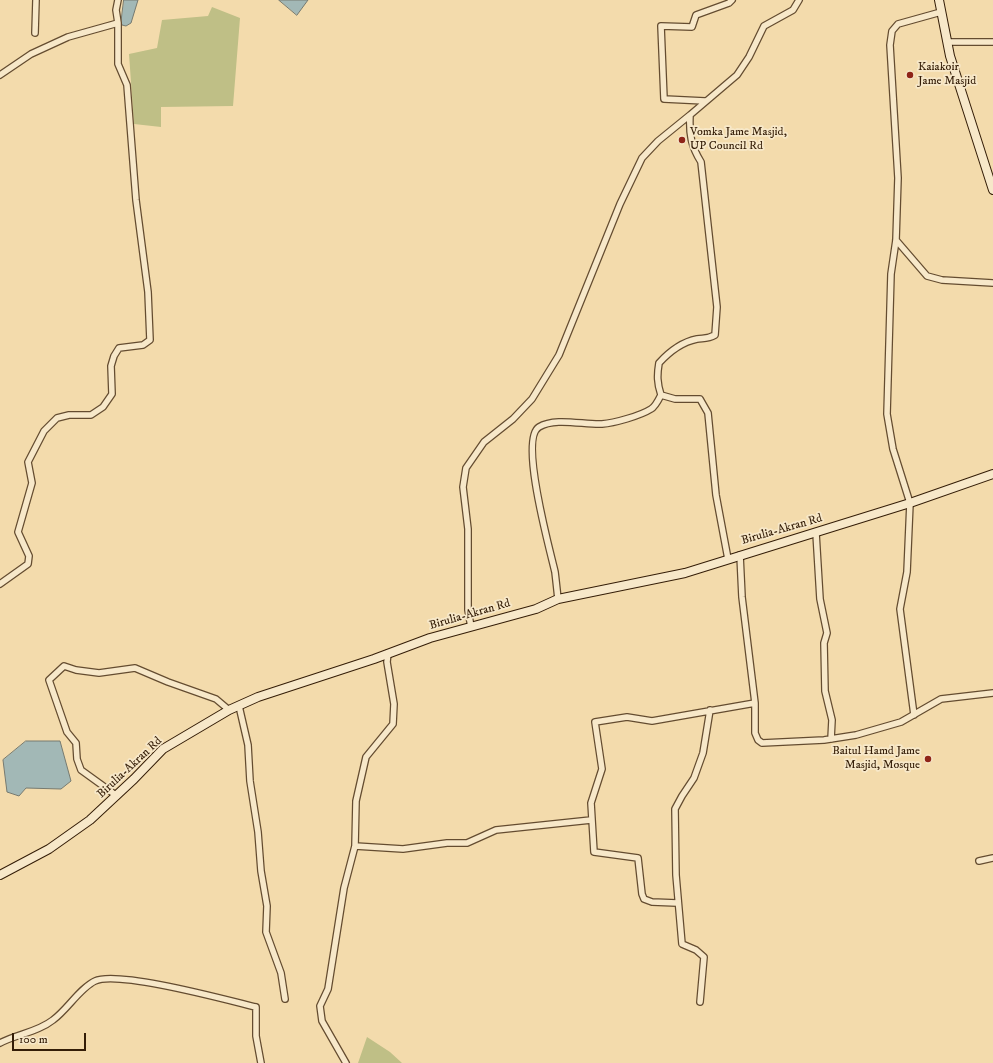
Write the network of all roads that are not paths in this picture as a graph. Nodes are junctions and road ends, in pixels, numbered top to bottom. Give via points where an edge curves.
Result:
1 (36, 0) edge
2 (118, 0) edge
3 (732, 0) edge
4 (799, 0) edge
5 (939, 0) edge
6 (941, 12) junction
7 (118, 23) junction
8 (35, 33) dead end
9 (947, 42) junction
10 (993, 42) edge
11 (0, 75) edge
12 (705, 101) junction
13 (690, 115) junction
14 (993, 190) edge
15 (896, 240) junction
16 (993, 284) edge
17 (661, 395) junction
18 (993, 474) edge
19 (910, 504) junction
20 (816, 533) junction
21 (740, 555) junction
22 (728, 558) junction
23 (0, 584) edge
24 (558, 599) junction
25 (471, 627) junction
26 (388, 653) junction
27 (993, 693) edge
28 (756, 703) junction
29 (239, 706) junction
30 (229, 710) junction
31 (710, 710) junction
32 (914, 715) junction
33 (831, 739) junction
34 (116, 796) junction
35 (591, 820) junction
36 (356, 846) junction
37 (993, 858) edge
38 (979, 861) dead end
39 (0, 875) edge
40 (677, 903) junction
41 (285, 999) dead end
42 (700, 1002) dead end
43 (0, 1043) edge
44 (261, 1063) edge
45 (346, 1063) edge

1 - 8 street
2 - 7 street
3 - 12 street via 696,14 692,27 661,26 664,99
4 - 12 street via 793,10 764,26 737,75
5 - 6 street
6 - 9 street
6 - 15 street via 898,24 890,36 898,178
7 - 11 street via 68,37 31,54
7 - 23 street via 118,64 127,85 136,200 148,292 150,340 143,345 119,348 111,366 112,394 103,407 91,415 57,418 44,431 28,462 32,484 18,532 29,556 28,564
9 - 10 street
9 - 14 street
12 - 13 street
13 - 17 street via 689,134 693,150 700,162 717,307 715,335 679,346 659,363 657,384
13 - 25 street via 642,158 620,204 560,355 532,399 513,419 484,442 466,468 463,488 468,529 468,610
15 - 16 street via 927,276 942,280
15 - 19 street via 890,274 887,414 893,449
17 - 22 street via 675,399 700,399 708,412 716,495
17 - 24 street via 652,409 628,418 602,424 561,422 538,427 534,433 532,444 538,501 555,573
18 - 19 street, Birulia-Akran Rd
19 - 20 street, Birulia-Akran Rd
19 - 32 street via 907,572 900,609
20 - 21 street, Birulia-Akran Rd
20 - 33 street via 820,599 827,633 824,643 825,691 832,720
21 - 22 street, Birulia-Akran Rd
21 - 28 street via 743,604
22 - 24 street, Birulia-Akran Rd via 685,573
24 - 25 street, Birulia-Akran Rd via 536,609
25 - 26 street, Birulia-Akran Rd
26 - 29 street, Birulia-Akran Rd via 258,697
26 - 36 street via 387,662 394,704 393,724 366,757 356,802
27 - 32 street via 941,699
28 - 31 street
28 - 33 street via 755,733 762,743
29 - 30 street, Birulia-Akran Rd
29 - 41 street via 248,746 250,781 267,906 266,932 281,973
30 - 34 street, Birulia-Akran Rd via 163,749
30 - 34 street via 216,699 135,668 98,673 64,666 48,680 67,732 76,743 81,770
31 - 35 street via 652,721 627,716 595,722 602,769 591,803
31 - 40 street via 703,753 694,778 675,810
32 - 33 street via 887,727
34 - 39 street, Birulia-Akran Rd via 72,834
35 - 36 street via 496,830 467,843 403,848
35 - 40 street via 594,852 638,858 644,899 652,902
36 - 45 street via 344,888 328,989 320,1006 322,1021
37 - 38 street
40 - 42 street via 682,944 704,957
43 - 44 street via 53,1020 95,981 106,978 131,979 256,1007 256,1036

